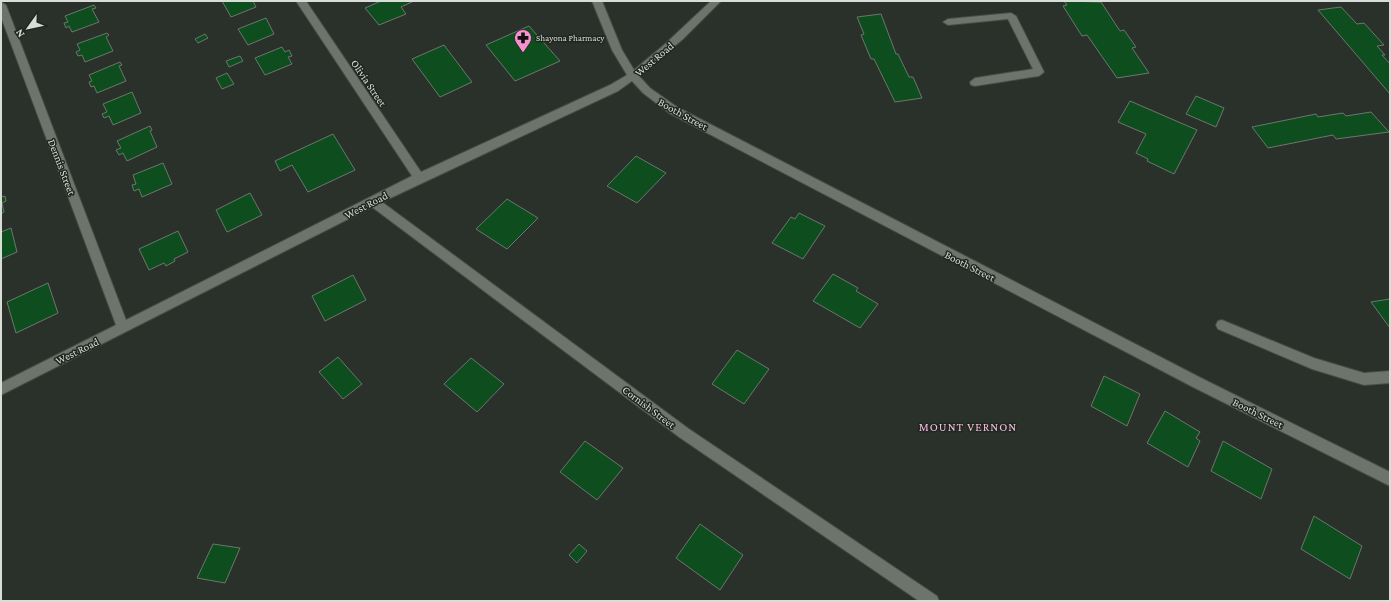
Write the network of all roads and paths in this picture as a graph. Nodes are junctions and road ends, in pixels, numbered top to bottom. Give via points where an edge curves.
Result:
1 (301, 1) edge
2 (597, 1) edge
3 (716, 1) edge
4 (1, 6) edge
5 (948, 22) dead end
6 (632, 76) junction
7 (975, 82) dead end
8 (419, 178) junction
9 (373, 201) junction
10 (1222, 324) dead end
11 (123, 328) junction
12 (1390, 376) edge
13 (1, 389) edge
14 (1390, 479) edge
15 (932, 601) edge

1 - 8 street, Olivia Street
2 - 6 street, Booth Street via 617,49
3 - 6 street, West Road via 679,38
4 - 11 street, Dennis Street
5 - 7 street via 1011,16 1039,72
6 - 8 street, West Road via 593,99
6 - 14 street, Booth Street via 673,110 1198,383
8 - 9 street, West Road
9 - 11 street, West Road
9 - 15 street, Cornish Street via 684,433
10 - 12 street via 1312,363 1364,379
11 - 13 street, West Road

